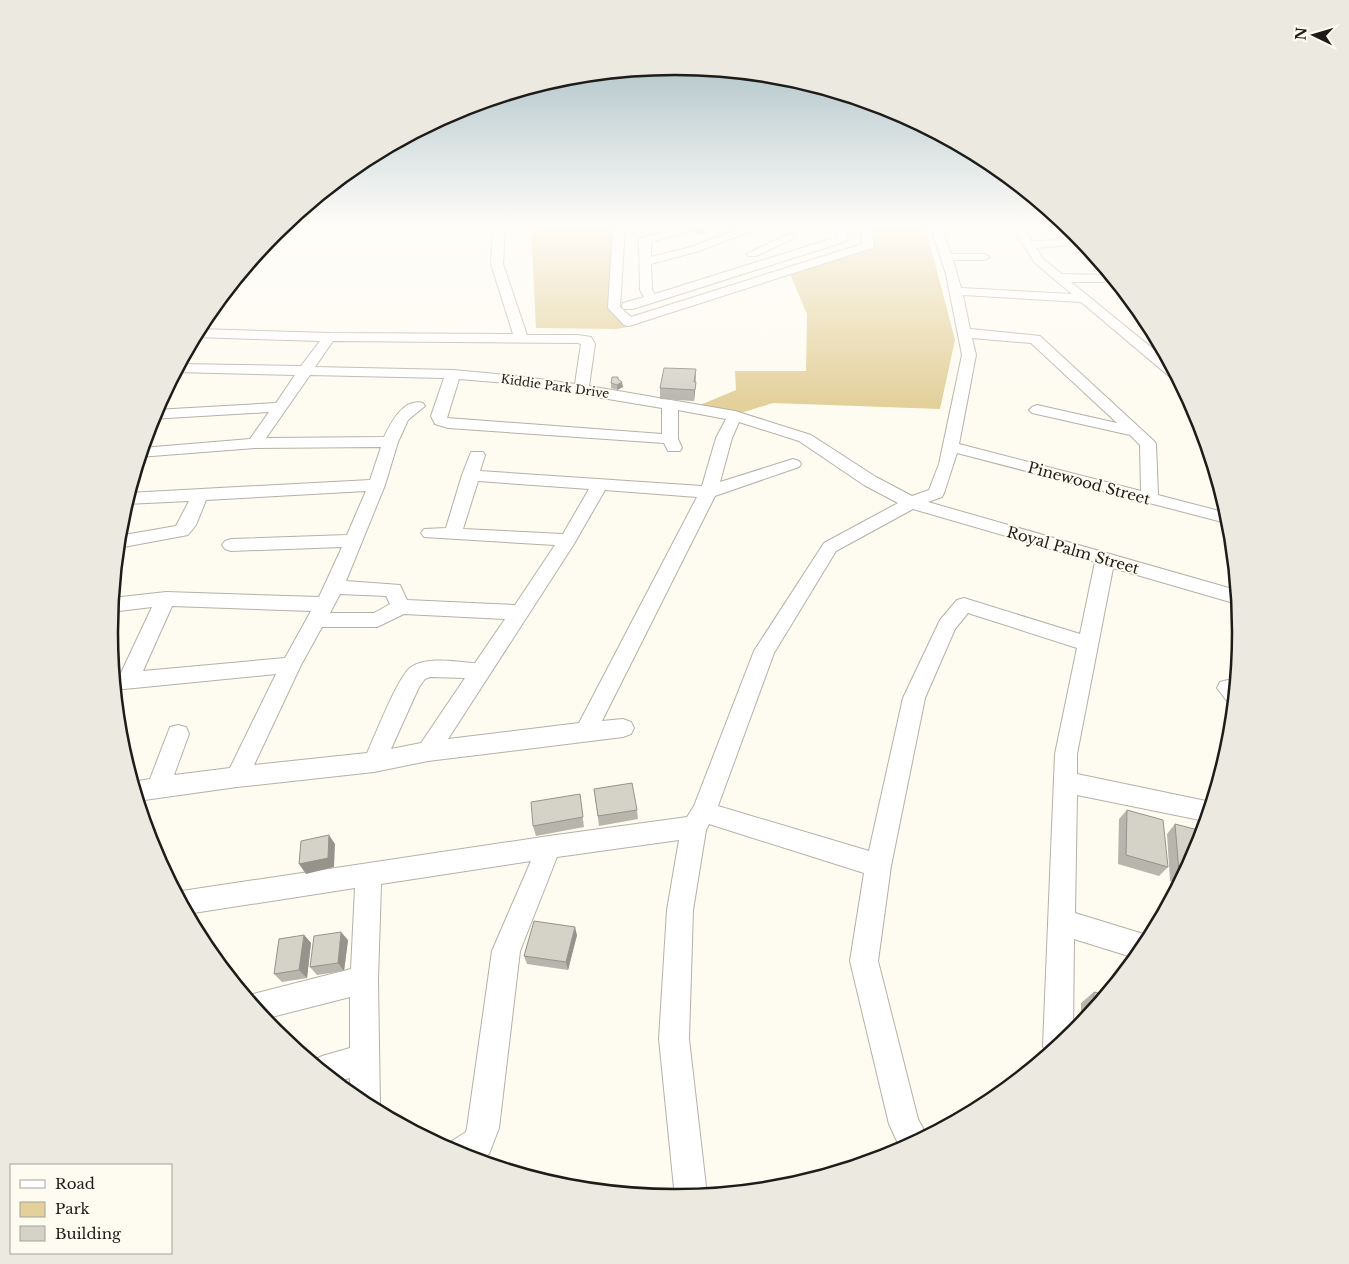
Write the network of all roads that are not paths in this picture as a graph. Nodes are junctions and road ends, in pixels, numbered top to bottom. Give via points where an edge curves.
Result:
1 (504, 287) edge
2 (615, 287) edge
3 (646, 287) edge
4 (686, 287) edge
5 (739, 287) edge
6 (955, 287) edge
7 (1072, 287) edge
8 (956, 291) junction
9 (651, 298) junction
10 (1086, 299) junction
11 (628, 306) dead end
12 (205, 333) edge
13 (965, 334) junction
14 (329, 337) junction
15 (521, 338) junction
16 (1162, 363) edge
17 (184, 368) edge
18 (307, 371) junction
19 (453, 374) junction
20 (582, 389) junction
21 (670, 405) junction
22 (418, 406) dead end
23 (280, 407) junction
24 (1037, 410) dead end
25 (162, 414) edge
26 (735, 416) junction
27 (1135, 432) junction
28 (390, 442) junction
29 (255, 443) junction
30 (950, 446) junction
31 (147, 452) edge
32 (1148, 452) junction
33 (1167, 454) dead end
34 (477, 455) dead end
35 (793, 464) dead end
36 (470, 475) junction
37 (600, 484) junction
38 (377, 485) junction
39 (708, 492) junction
40 (200, 494) junction
41 (134, 498) edge
42 (1150, 498) junction
43 (911, 502) junction
44 (1220, 517) edge
45 (430, 533) dead end
46 (453, 534) junction
47 (568, 540) junction
48 (125, 541) edge
49 (353, 541) junction
50 (231, 545) dead end
51 (1105, 560) junction
52 (334, 587) junction
53 (1230, 595) edge
54 (166, 599) junction
55 (119, 604) edge
56 (401, 607) junction
57 (320, 612) junction
58 (519, 612) junction
59 (1088, 644) junction
60 (291, 665) junction
61 (480, 671) junction
62 (121, 681) edge
63 (623, 728) dead end
64 (586, 730) junction
65 (178, 734) dead end
66 (428, 752) junction
67 (374, 762) junction
68 (238, 776) junction
69 (1065, 782) junction
70 (158, 787) junction
71 (140, 790) edge
72 (1202, 810) edge
73 (699, 820) junction
74 (549, 847) junction
75 (878, 866) junction
76 (369, 874) junction
77 (187, 901) edge
78 (1062, 922) junction
79 (1136, 944) edge
80 (364, 980) junction
81 (262, 1005) edge
82 (1058, 1035) edge
83 (364, 1059) junction
84 (329, 1069) edge
85 (365, 1095) edge
86 (911, 1137) edge
87 (468, 1149) edge
88 (690, 1189) edge

1 - 15 street
2 - 5 street via 614,308 629,322
3 - 9 street
4 - 9 street
6 - 8 street
7 - 10 street
8 - 10 street
8 - 13 street
9 - 11 street
10 - 16 street
12 - 14 street
13 - 27 street via 1035,339
13 - 30 street via 969,355
14 - 15 street
14 - 18 street
15 - 20 street via 586,340
17 - 18 street, Kiddie Park Drive
18 - 19 street, Kiddie Park Drive
18 - 23 street
19 - 20 street, Kiddie Park Drive
19 - 21 street via 440,416 440,421 448,423 672,444
20 - 21 street, Kiddie Park Drive
21 - 26 street, Kiddie Park Drive
22 - 28 street via 401,418
23 - 25 street
23 - 29 street
24 - 27 street
26 - 39 street via 724,438
26 - 43 street, Kiddie Park Drive via 805,438 870,481
27 - 32 street via 1148,444
28 - 29 street
28 - 38 street
29 - 31 street
30 - 42 street, Pinewood Street
30 - 43 street via 936,493
32 - 33 street
32 - 42 street
34 - 36 street
35 - 39 street
36 - 37 street
36 - 46 street
37 - 39 street
37 - 47 street
38 - 40 street
38 - 49 street
39 - 64 street
40 - 41 street
40 - 48 street via 182,531
42 - 44 street, Pinewood Street
43 - 51 street, Royal Palm Street
43 - 73 street via 830,547 764,651
45 - 46 street
46 - 47 street
47 - 58 street
49 - 50 street
49 - 52 street
51 - 53 street, Royal Palm Street
51 - 59 street
52 - 56 street via 393,590
52 - 57 street
54 - 55 street
54 - 57 street
54 - 62 street
56 - 57 street via 377,620
56 - 58 street
57 - 60 street
58 - 61 street
59 - 69 street via 1066,754
59 - 75 street via 959,599 914,698
60 - 62 street
60 - 68 street
61 - 66 street
61 - 67 street via 430,669 418,673 410,682
63 - 64 street
64 - 66 street
65 - 70 street
66 - 67 street
67 - 68 street
68 - 70 street
69 - 72 street
69 - 78 street
70 - 71 street
73 - 74 street
73 - 75 street
73 - 88 street via 680,910 674,1040
74 - 76 street
74 - 87 street via 506,952 483,1128 478,1143
75 - 86 street via 864,961 904,1124
76 - 77 street
76 - 80 street
78 - 79 street
78 - 82 street
80 - 81 street
80 - 83 street
83 - 84 street
83 - 85 street

